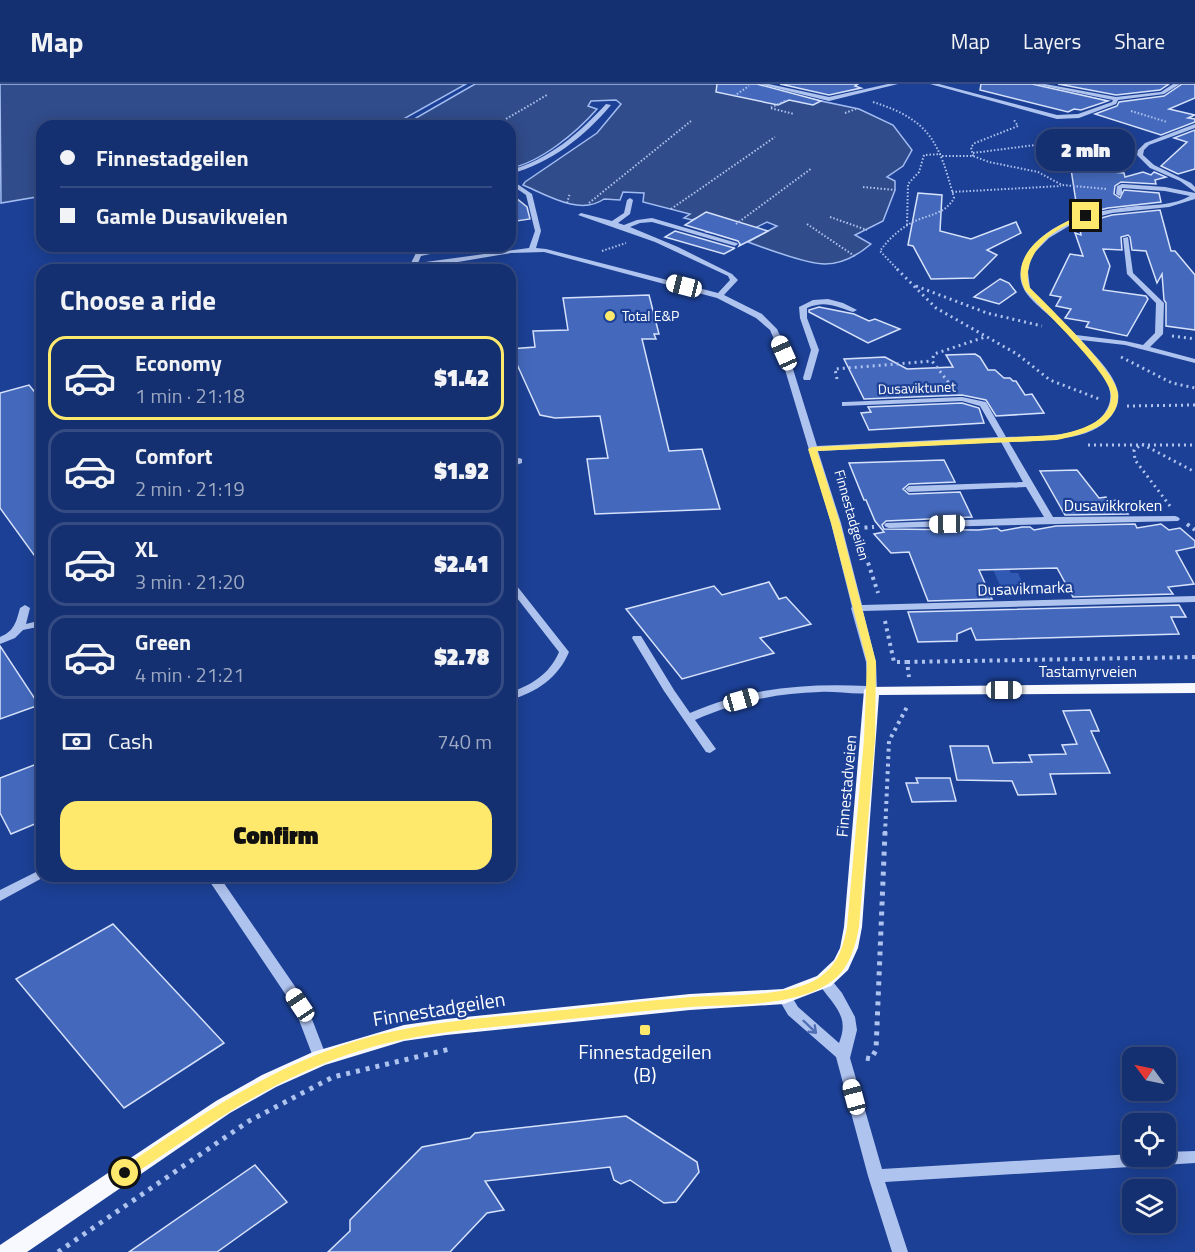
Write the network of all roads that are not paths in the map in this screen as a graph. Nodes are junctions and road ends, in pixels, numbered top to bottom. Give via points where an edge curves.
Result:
1 (762, 84) edge
2 (895, 84) edge
3 (933, 84) edge
4 (1036, 84) edge
5 (1178, 84) edge
6 (1116, 99) junction
7 (608, 105) dead end
8 (1195, 126) edge
9 (516, 171) edge
10 (516, 185) edge
11 (1195, 190) edge
12 (1119, 192) road end
13 (1195, 195) edge
14 (630, 201) dead end
15 (580, 215) dead end
16 (612, 224) junction
17 (623, 228) junction
18 (1126, 238) dead end
19 (735, 244) dead end
20 (532, 249) junction
21 (516, 250) edge
22 (430, 252) edge
23 (503, 252) edge
24 (455, 260) junction
25 (413, 264) edge
26 (430, 264) edge
27 (451, 264) edge
28 (720, 296) junction
29 (853, 310) dead end
30 (1074, 337) junction
31 (1146, 347) junction
32 (1195, 361) edge
33 (807, 378) dead end
34 (845, 404) dead end
35 (1006, 440) junction
36 (812, 449) junction
37 (1030, 484) junction
38 (909, 489) dead end
39 (1175, 516) road end
40 (1050, 520) junction
41 (890, 525) dead end
42 (516, 591) edge
43 (1195, 599) edge
44 (25, 608) dead end
45 (856, 608) junction
46 (36, 624) edge
47 (20, 628) junction
48 (637, 638) dead end
49 (0, 641) edge
50 (1195, 688) edge
51 (872, 690) junction
52 (516, 694) edge
53 (689, 718) junction
54 (710, 749) dead end
55 (36, 876) edge
56 (216, 882) edge
57 (0, 896) edge
58 (824, 981) junction
59 (784, 996) junction
60 (842, 1054) junction
61 (320, 1058) junction
62 (1195, 1157) edge
63 (876, 1176) junction
64 (8, 1252) edge
65 (900, 1252) edge

1 - 2 street via 830,99
3 - 6 street via 1044,115 1070,118 1110,105
4 - 6 street
5 - 6 street via 1162,93
7 - 9 street via 585,131 527,169
8 - 11 street via 1144,147 1140,155 1150,166 1183,180
10 - 20 street via 529,194 538,231
12 - 13 street via 1122,186 1151,187
13 - 30 street via 1169,205 1086,216 1063,224 1041,241 1026,260 1022,277 1027,289
14 - 16 street via 627,214
15 - 16 street
16 - 17 street
17 - 19 street via 652,220
17 - 28 street via 676,247 730,275 733,284
18 - 31 street via 1130,274 1160,303 1159,334
20 - 21 street, Finnestadgeilen
20 - 28 street, Finnestadgeilen
22 - 25 street via 418,254
23 - 24 street, Finnestadgeilen
24 - 26 street, Finnestadgeilen
24 - 27 street
28 - 36 street, Finnestadgeilen via 759,316 773,329 784,353
29 - 33 street via 828,301 803,307 815,348
30 - 31 street
30 - 35 street via 1113,387 1115,395 1106,418 1084,431 1057,437
31 - 32 street
34 - 35 street, Dusaviktunet via 962,399 983,404
35 - 36 street
35 - 37 street, Dusavikkroken
36 - 45 street, Finnestadgeilen via 836,523
37 - 38 street
37 - 40 street, Dusavikkroken
39 - 40 street, Dusavikkroken
40 - 41 street, Dusavikkroken
42 - 52 street via 564,652 558,668 539,684
43 - 45 street, Dusavikmarka
44 - 47 street
45 - 51 street, Finnestadgeilen via 871,662
46 - 47 street
47 - 49 street
48 - 53 street
50 - 51 main road, Tastamyrveien
51 - 53 street via 776,690
51 - 58 main road, Finnestadveien via 853,927 841,965
53 - 54 street
55 - 57 street
56 - 61 street via 300,1005
58 - 59 main road, Finnestadgeilen
58 - 60 street via 840,999 851,1029
59 -> 60 street via 793,1011
59 - 61 main road, Finnestadgeilen via 446,1027 404,1033
60 - 63 street
61 - 64 main road, Finnestadgeilen via 223,1107
62 - 63 street
63 - 65 street

